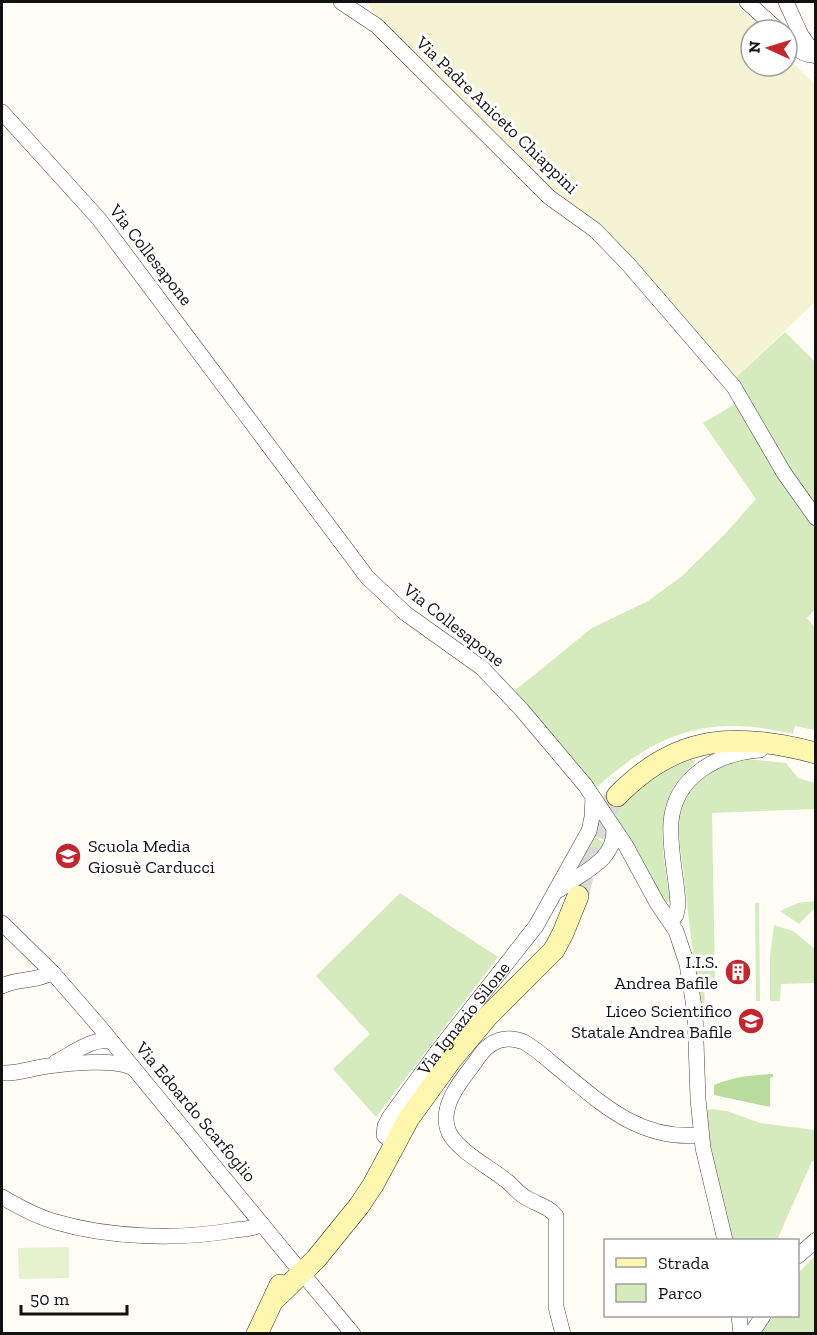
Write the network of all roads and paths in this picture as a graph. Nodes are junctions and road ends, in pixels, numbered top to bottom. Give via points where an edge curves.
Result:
1 (341, 2) edge
2 (747, 2) edge
3 (786, 2) edge
4 (765, 18) edge
5 (799, 50) edge
6 (815, 55) edge
7 (2, 112) edge
8 (816, 518) edge
9 (806, 751) edge
10 (593, 796) junction
11 (617, 796) tunnel mouth
12 (614, 829) junction
13 (589, 831) junction
14 (608, 853) junction
15 (629, 853) junction
16 (555, 893) junction
17 (578, 896) tunnel mouth
18 (2, 922) edge
19 (670, 922) junction
20 (52, 972) junction
21 (2, 986) edge
22 (99, 1026) junction
23 (90, 1045) junction
24 (115, 1046) junction
25 (98, 1064) junction
26 (48, 1066) junction
27 (132, 1067) junction
28 (2, 1073) edge
29 (701, 1135) junction
30 (394, 1144) junction
31 (2, 1197) edge
32 (262, 1224) junction
33 (725, 1239) edge
34 (816, 1240) edge
35 (799, 1256) edge
36 (297, 1268) junction
37 (739, 1317) edge
38 (761, 1317) edge
39 (256, 1334) edge
40 (353, 1334) edge
41 (563, 1334) edge
42 (741, 1334) edge
43 (751, 1334) edge

1 - 8 street, Via Padre Aniceto Chiappini via 377,26 549,197 595,230 628,264 730,382
2 - 4 street
3 - 6 street
5 - 6 street
7 - 10 street, Via Collesapone via 99,219 367,577 405,612 491,676
9 - 11 street via 762,741 714,742 652,766
9 - 19 street via 752,750 728,755 704,767 684,787 671,822 678,905
10 - 12 street, Via Collesapone
10 - 13 street
12 - 13 street
12 - 14 street
12 - 15 street, Via Collesapone
13 - 16 street, Via Ignazio Silone
14 - 15 street via 617,849
14 - 16 street, Via Ignazio Silone
15 - 19 street, Via Collesapone
16 - 30 street, Via Ignazio Silone via 531,934 389,1118 384,1135
17 - 30 street, Via Ignazio Silone via 554,950 464,1043 421,1099
18 - 20 street, Via Edoardo Scarfoglio
19 - 29 street, Via Collesapone via 684,950 690,982
20 - 21 street
20 - 22 street, Via Edoardo Scarfoglio
22 - 23 street
22 - 24 street, Via Edoardo Scarfoglio
23 - 24 street via 104,1040
23 - 26 street
24 - 25 street via 116,1056
24 - 27 street, Via Edoardo Scarfoglio
25 - 26 street
25 - 27 street
26 - 28 street
27 - 32 street, Via Edoardo Scarfoglio
29 - 33 street, Via Collesapone
29 - 41 street via 674,1135 631,1123 524,1042 501,1039 484,1050 448,1104 447,1126 463,1149 521,1195 556,1216 556,1307
30 - 36 street, Via Ignazio Silone via 366,1196
31 - 32 street via 54,1222 116,1233 203,1234
32 - 36 street, Via Edoardo Scarfoglio
34 - 35 street
36 - 39 street via 284,1275
36 - 40 street, Via Edoardo Scarfoglio
37 - 42 street
38 - 43 street

